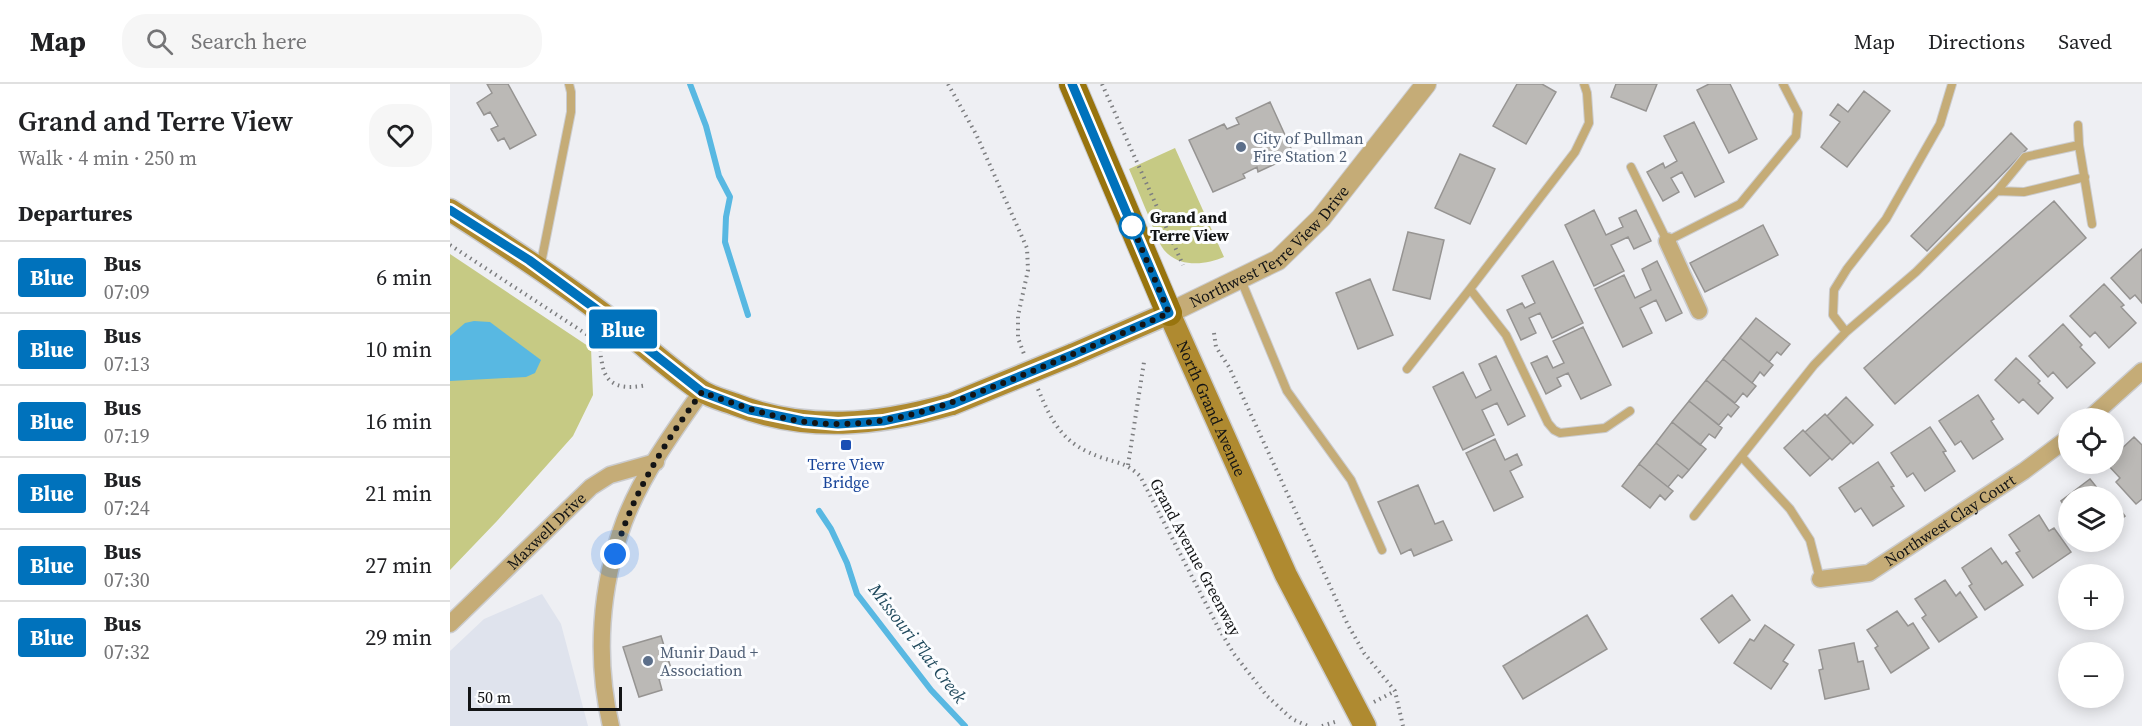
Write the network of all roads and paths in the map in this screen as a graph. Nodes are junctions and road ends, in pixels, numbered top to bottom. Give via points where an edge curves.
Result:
1 (569, 84) edge
2 (948, 84) edge
3 (1072, 84) edge
4 (1102, 84) edge
5 (1426, 84) edge
6 (1584, 84) edge
7 (1784, 84) edge
8 (1952, 84) edge
9 (2078, 125) dead end
10 (2079, 145) junction
11 (1631, 167) dead end
12 (2085, 177) junction
13 (1997, 191) junction
14 (450, 210) edge
15 (2092, 224) dead end
16 (1667, 242) junction
17 (450, 244) edge
18 (1183, 265) dead end
19 (540, 268) junction
20 (1241, 280) junction
21 (1470, 289) junction
22 (1699, 310) dead end
23 (1169, 313) junction
24 (1846, 332) junction
25 (1215, 333) dead end
26 (1027, 360) dead end
27 (1143, 362) dead end
28 (1407, 369) dead end
29 (2142, 370) edge
30 (1035, 382) dead end
31 (647, 385) dead end
32 (702, 392) junction
33 (2101, 408) edge
34 (1630, 411) dead end
35 (2058, 446) edge
36 (1742, 457) junction
37 (656, 462) junction
38 (1128, 465) junction
39 (1694, 516) dead end
40 (1382, 550) dead end
41 (1820, 579) joint
42 (450, 624) edge
43 (1338, 721) dead end
44 (611, 726) edge
45 (1308, 726) edge
46 (1322, 726) edge
47 (1365, 726) edge
48 (1403, 726) edge

1 - 19 lane via 571,112
2 - 26 path via 976,134 1027,248 1028,270 1018,316 1018,338
3 - 23 main road, North Grand Avenue
4 - 18 path
5 - 20 street, Northwest Terre View Drive via 1321,218 1278,260
6 - 21 lane via 1589,123 1575,152
7 - 16 lane via 1797,113 1796,136 1740,204
8 - 24 lane via 1940,124 1886,219 1834,290 1833,315
9 - 10 lane
10 - 12 lane
10 - 13 lane via 2025,157
11 - 16 lane
12 - 13 lane via 2024,192
12 - 15 lane
13 - 24 lane via 1916,272
14 - 19 main road
16 - 22 street
17 - 31 path via 600,343 607,377 618,386
19 - 32 main road
20 - 23 street, Northwest Terre View Drive
20 - 40 lane via 1287,391 1351,480
21 - 28 lane
21 - 34 lane via 1506,335 1554,430 1560,433 1605,428
23 - 32 main road, bridge via 952,404 883,421 803,421 750,410
23 - 47 main road, North Grand Avenue via 1286,575
24 - 36 lane via 1814,364
25 - 48 path via 1216,347 1229,367 1348,625 1364,653 1395,691
27 - 38 path
29 - 33 street
30 - 38 path via 1049,415 1065,436 1082,451
32 - 37 street
35 - 41 street, Northwest Clay Court via 1869,573
36 - 39 lane
36 - 41 lane via 1790,509 1810,540
37 - 42 street, Maxwell Drive via 610,474 591,487
37 - 44 street via 624,521 610,571 601,632 604,697
38 - 45 path, Grand Avenue Greenway via 1140,476 1234,654 1268,696 1292,719
43 - 46 path

